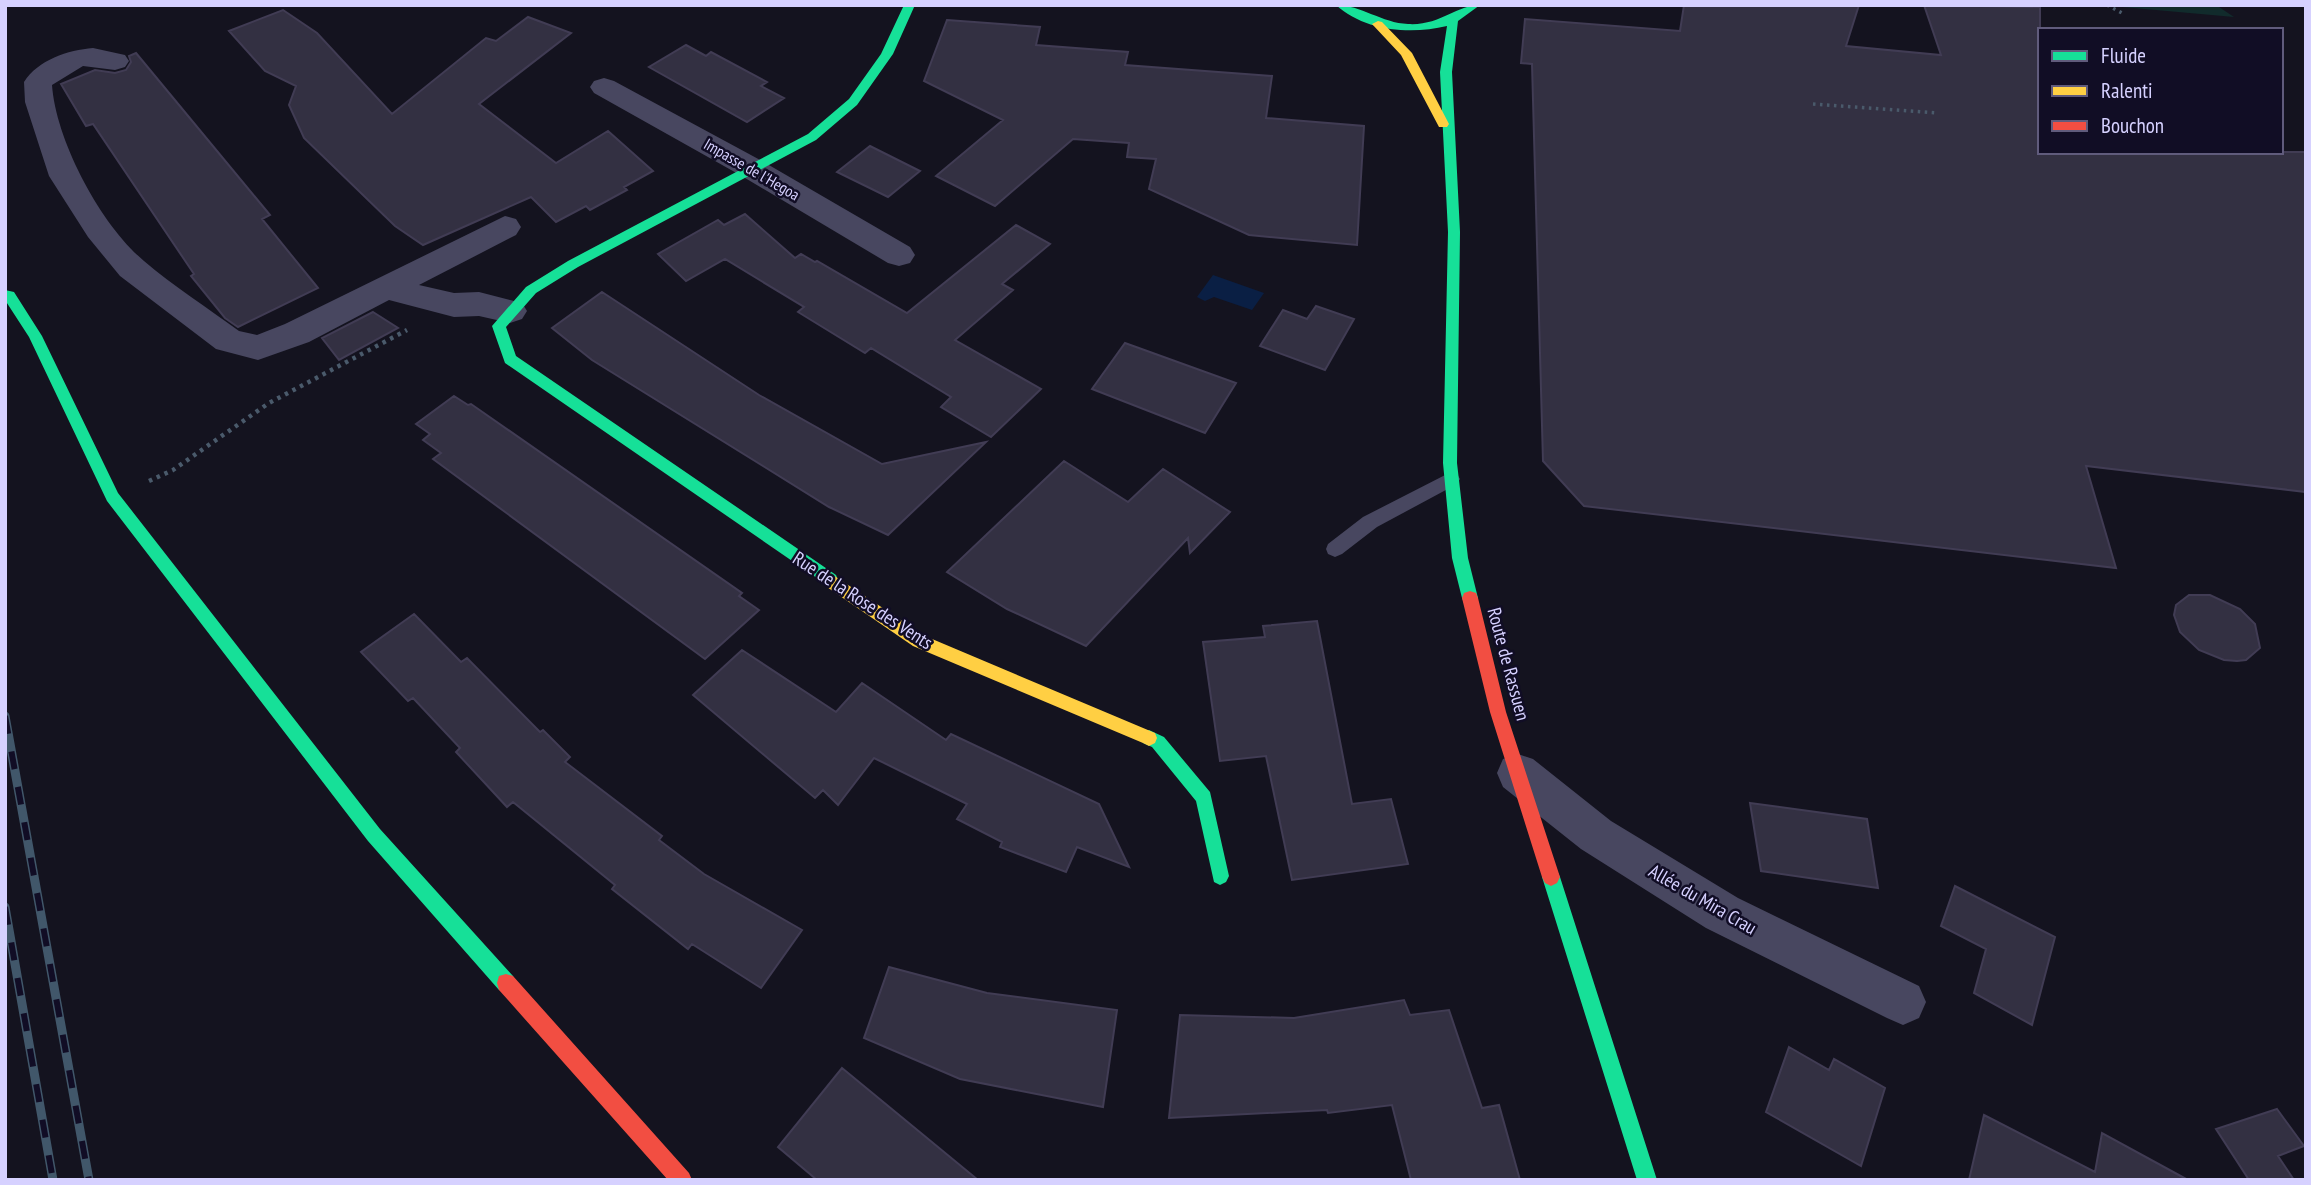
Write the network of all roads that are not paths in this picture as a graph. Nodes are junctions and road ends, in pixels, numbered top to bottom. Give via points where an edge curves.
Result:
1 (910, 5) edge
2 (1341, 5) edge
3 (1475, 5) edge
4 (1453, 21) junction
5 (1378, 24) junction
6 (115, 61) dead end
7 (604, 87) dead end
8 (1450, 139) junction
9 (751, 168) junction
10 (505, 227) dead end
11 (899, 255) dead end
12 (386, 288) junction
13 (7, 293) edge
14 (510, 311) junction
15 (1451, 479) junction
16 (1335, 548) dead end
17 (1518, 773) junction
18 (1220, 876) dead end
19 (1903, 1002) dead end
20 (682, 1180) edge
21 (1647, 1180) edge

1 - 9 street via 887,54 853,102 811,137
2 - 5 street
3 - 4 street
4 - 5 street via 1419,28
4 - 8 street, Route de Rassuen via 1446,72
5 - 8 street, Route de Rassuen via 1406,53
6 - 12 street via 99,55 67,61 38,82 39,102 64,176 131,268 228,340 258,348
7 - 9 street, Impasse de l'Hegoa
8 - 15 street, Route de Rassuen via 1454,232
9 - 11 street, Impasse de l'Hegoa
9 - 14 street via 573,264 531,290
10 - 12 street
12 - 14 street via 454,306 479,304
13 - 20 street via 36,336 112,497 374,835
14 - 18 street, Rue de la Rose des Vents via 499,326 510,359 919,641 1158,742 1204,798
15 - 16 lane via 1370,522
15 - 17 street, Route de Rassuen via 1460,558
17 - 19 street, Allée du Mira Crau via 1596,835 1722,913
17 - 21 street, Route de Rassuen

